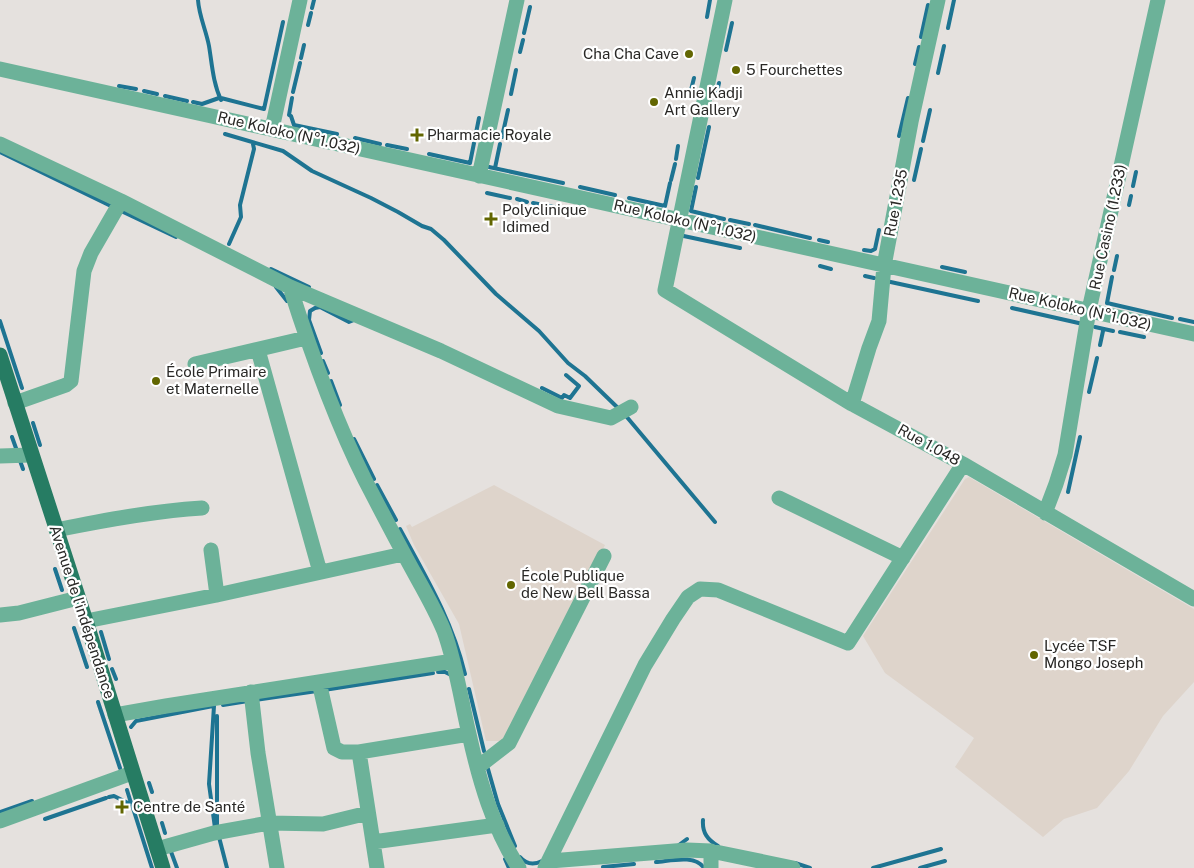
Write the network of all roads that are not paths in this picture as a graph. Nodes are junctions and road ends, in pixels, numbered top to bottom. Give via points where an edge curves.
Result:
1 (300, 0) edge
2 (517, 0) edge
3 (725, 0) edge
4 (938, 0) edge
5 (1158, 0) edge
6 (0, 69) edge
7 (272, 129) junction
8 (0, 144) edge
9 (479, 176) junction
10 (121, 201) junction
11 (679, 220) junction
12 (884, 266) junction
13 (290, 287) junction
14 (1089, 310) junction
15 (1194, 334) edge
16 (306, 338) junction
17 (258, 350) junction
18 (0, 355) edge
19 (195, 364) dead end
20 (15, 403) junction
21 (852, 404) junction
22 (631, 407) dead end
23 (32, 455) junction
24 (0, 456) edge
25 (963, 464) junction
26 (779, 498) dead end
27 (202, 508) dead end
28 (1045, 513) junction
29 (56, 530) junction
30 (211, 550) dead end
31 (404, 554) junction
32 (604, 556) dead end
33 (903, 558) junction
34 (320, 572) junction
35 (217, 595) junction
36 (78, 598) junction
37 (1194, 599) edge
38 (0, 615) edge
39 (86, 621) junction
40 (453, 661) junction
41 (320, 682) junction
42 (251, 692) junction
43 (115, 715) junction
44 (469, 734) junction
45 (359, 752) junction
46 (478, 767) junction
47 (132, 773) junction
48 (368, 813) junction
49 (0, 821) edge
50 (269, 823) junction
51 (497, 825) junction
52 (373, 842) junction
53 (157, 849) junction
54 (711, 851) junction
55 (548, 864) edge
56 (163, 868) edge
57 (277, 868) edge
58 (376, 868) edge
59 (519, 868) edge
60 (711, 868) edge
61 (793, 868) edge

1 - 7 street
2 - 9 street
3 - 11 street
4 - 12 street, Rue 1.235
5 - 14 street, Rue Casino (1.233)
6 - 7 street, Rue Koloko (N°1.032)
7 - 9 street, Rue Koloko (N°1.032)
8 - 10 street
9 - 11 street, Rue Koloko (N°1.032)
10 - 13 street
10 - 20 street via 84,271 71,381
11 - 12 street, Rue Koloko (N°1.032)
11 - 21 street, Rue 1.048 via 665,290
12 - 14 street, Rue Koloko (N°1.032)
12 - 21 street, Rue 1.235 via 879,321
13 - 16 street
13 - 22 street via 558,406 611,418
14 - 15 street, Rue Koloko (N°1.032)
14 - 28 street, Rue Casino (1.233) via 1065,455
16 - 17 street
16 - 31 street via 342,434
17 - 19 street
17 - 34 street
18 - 20 main road, Avenue de l'indépendance
20 - 23 main road, Avenue de l'indépendance
21 - 25 street, Rue 1.048
23 - 24 street
23 - 29 main road, Avenue de l'indépendance
25 - 28 street, Rue 1.048
25 - 33 street
26 - 33 street
27 - 29 street via 148,513
28 - 37 street, Rue 1.048
29 - 36 main road, Avenue de l'indépendance
30 - 35 street
31 - 34 street
31 - 40 street via 434,608
32 - 46 street via 509,743
33 - 55 street via 848,643 718,590 700,589 688,597 646,665
34 - 35 street
35 - 39 street
36 - 38 street
36 - 39 main road, Avenue de l'indépendance
39 - 43 main road, Avenue de l'indépendance
40 - 41 street
40 - 44 street
41 - 42 street
41 - 45 street via 334,748 342,752
42 - 43 street
42 - 50 street
43 - 47 main road, Avenue de l'indépendance
44 - 45 street
44 - 46 street
45 - 48 street
46 - 51 street
47 - 49 street
47 - 53 main road, Avenue de l'indépendance
48 - 50 street via 323,824
48 - 52 street
50 - 53 street via 214,833
50 - 57 street
51 - 52 street
51 - 59 street
52 - 58 street
53 - 56 main road, Avenue de l'indépendance
54 - 55 street via 687,850
54 - 60 street
54 - 61 street

